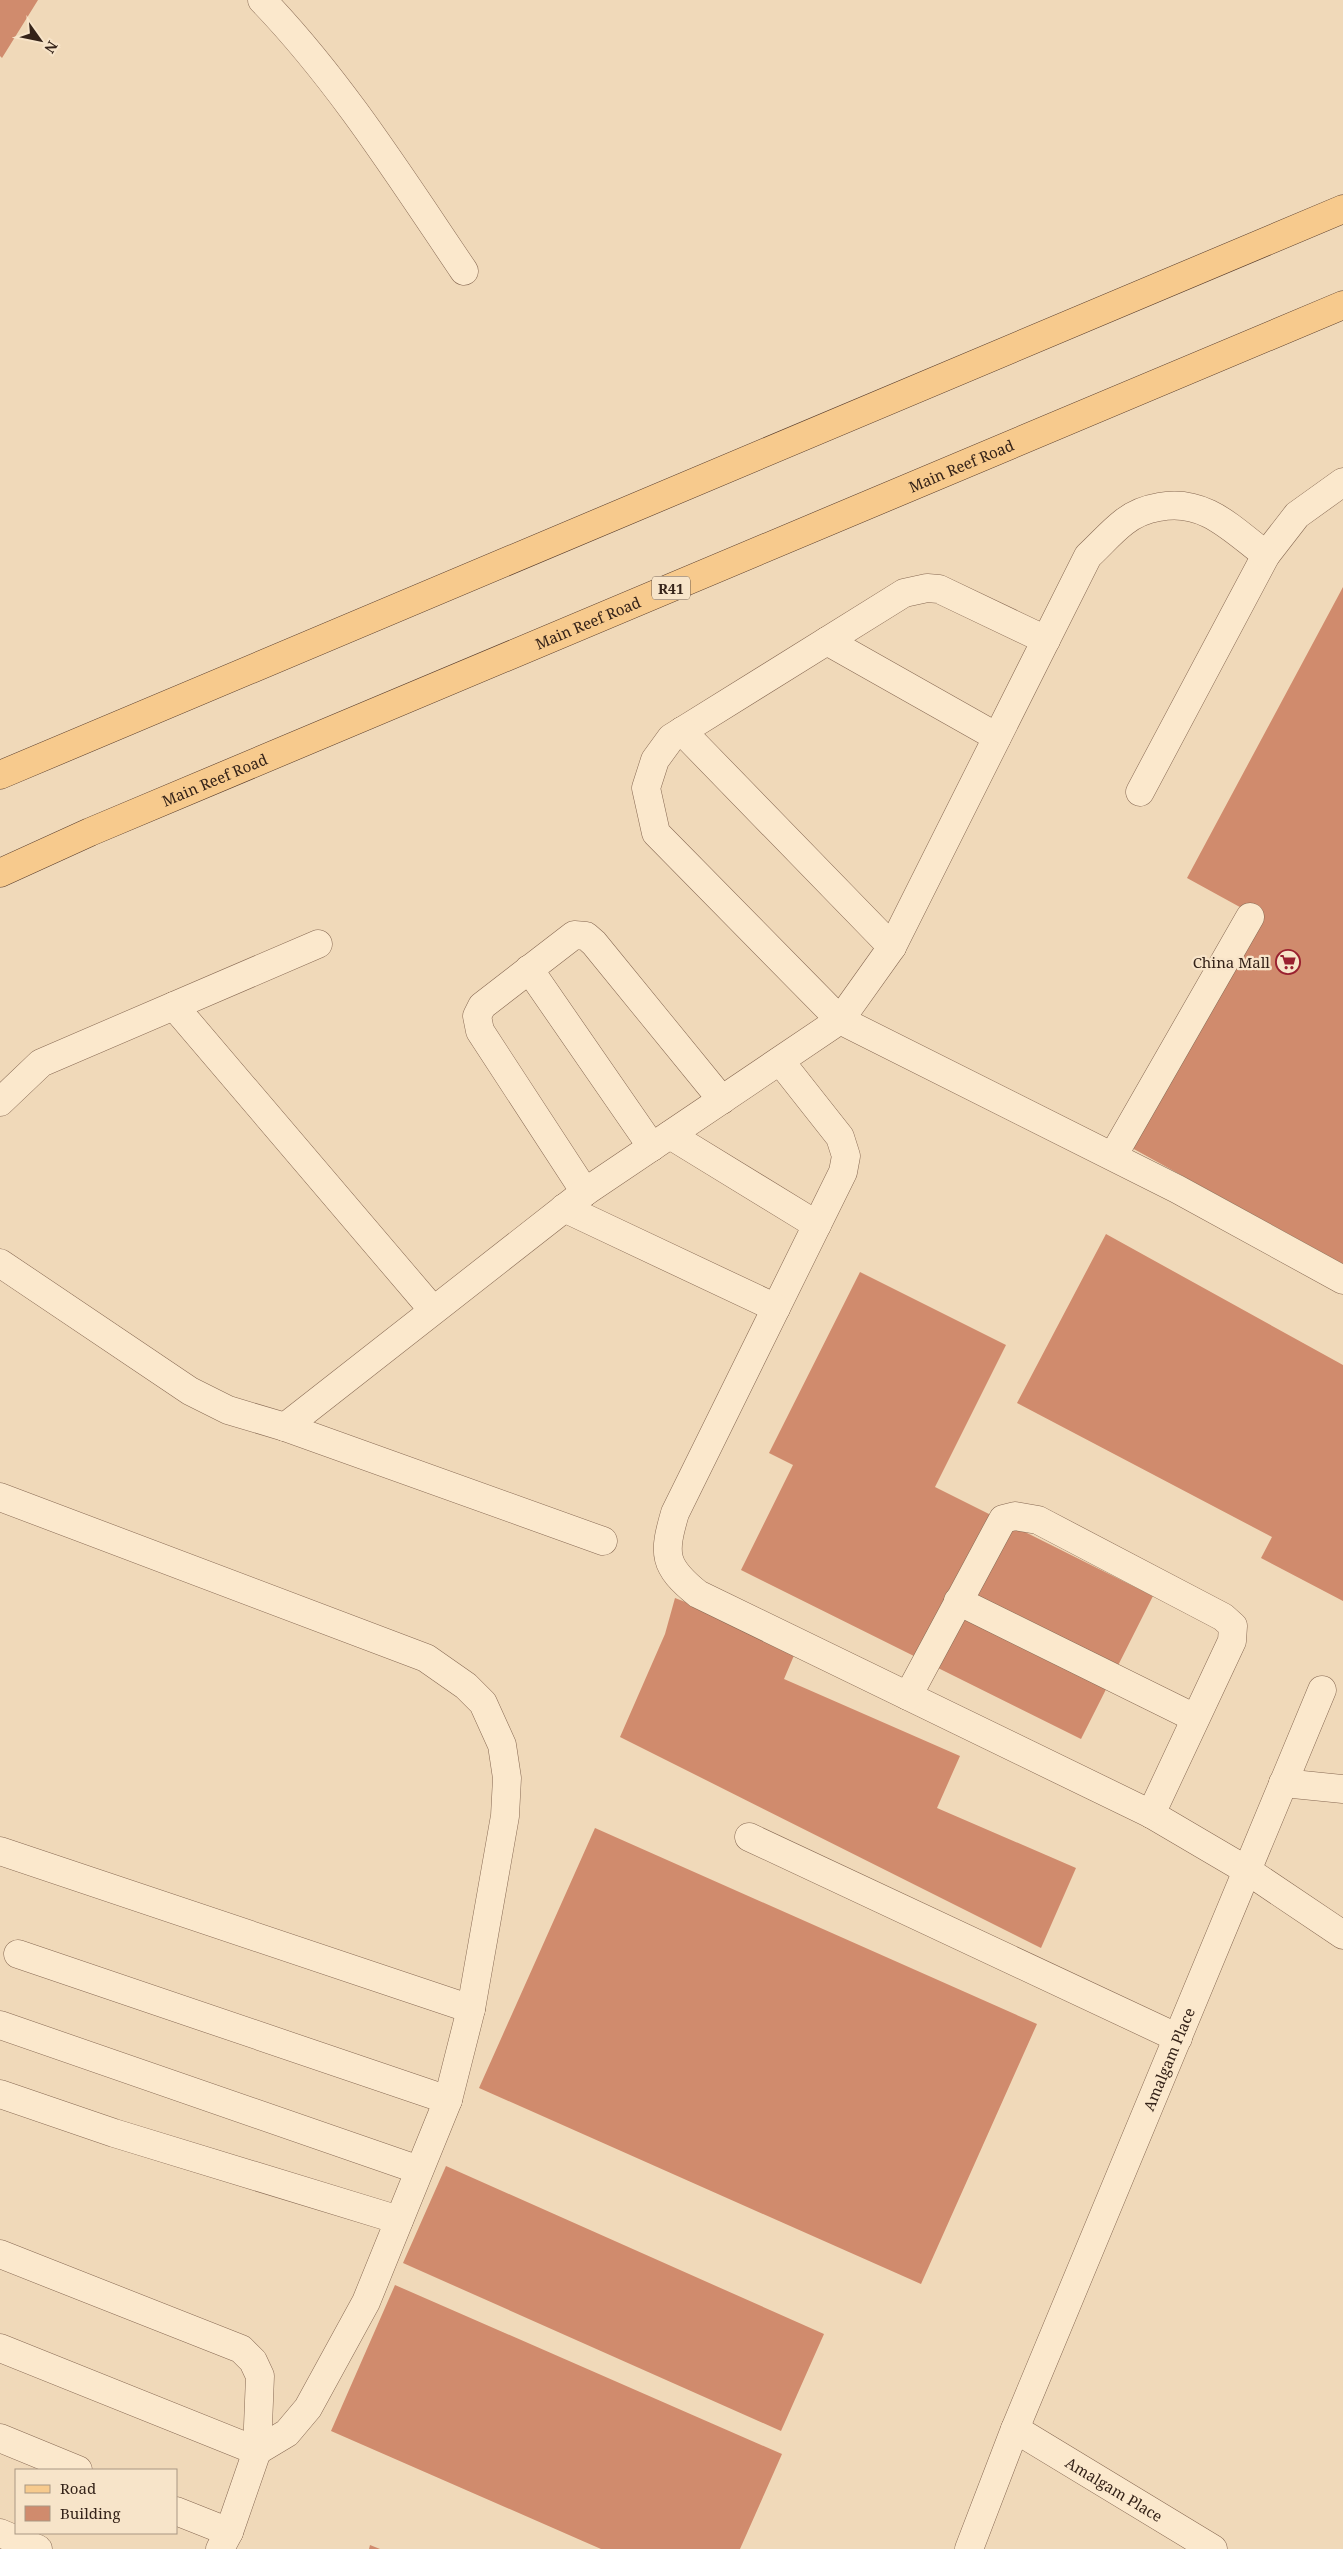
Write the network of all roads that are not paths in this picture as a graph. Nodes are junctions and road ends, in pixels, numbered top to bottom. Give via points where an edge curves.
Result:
1 (262, 0) edge
2 (1343, 209) edge
3 (464, 271) dead end
4 (1343, 305) edge
5 (1343, 482) edge
6 (1266, 555) junction
7 (1046, 640) junction
8 (827, 642) junction
9 (682, 731) junction
10 (997, 737) junction
11 (0, 776) edge
12 (1140, 792) dead end
13 (0, 873) edge
14 (1250, 917) dead end
15 (318, 944) dead end
16 (892, 947) junction
17 (529, 969) junction
18 (174, 1006) junction
19 (840, 1020) junction
20 (780, 1061) junction
21 (722, 1100) junction
22 (0, 1102) edge
23 (661, 1141) junction
24 (1113, 1156) junction
25 (575, 1200) junction
26 (817, 1226) junction
27 (0, 1263) edge
28 (1343, 1280) edge
29 (776, 1308) junction
30 (433, 1310) junction
31 (285, 1427) junction
32 (0, 1497) edge
33 (603, 1541) dead end
34 (958, 1602) junction
35 (1322, 1690) dead end
36 (908, 1696) junction
37 (1196, 1718) junction
38 (1283, 1783) junction
39 (1343, 1789) edge
40 (1151, 1814) junction
41 (749, 1836) dead end
42 (0, 1851) edge
43 (1248, 1871) junction
44 (1343, 1935) edge
45 (18, 1954) dead end
46 (471, 2009) junction
47 (0, 2025) edge
48 (1178, 2038) junction
49 (0, 2094) edge
50 (448, 2100) junction
51 (419, 2170) junction
52 (399, 2220) junction
53 (0, 2254) edge
54 (0, 2348) edge
55 (1015, 2429) junction
56 (0, 2438) edge
57 (257, 2451) junction
58 (76, 2469) edge
59 (178, 2512) edge
60 (0, 2533) edge
61 (224, 2541) edge
62 (38, 2549) edge
63 (969, 2549) edge
64 (1213, 2549) edge

1 - 3 lane via 300,39 386,155
2 - 11 main road
4 - 13 main road, Main Reef Road / R41 via 90,832
5 - 6 lane via 1297,515
6 - 7 lane via 1224,522 1197,507 1172,504 1147,509 1125,521 1088,556
6 - 12 lane
7 - 8 lane via 939,589 927,588 904,594
7 - 10 lane
8 - 9 lane
8 - 10 lane
9 - 16 lane
9 - 19 lane via 671,738 655,760 646,788 656,833
10 - 16 lane
14 - 24 lane
15 - 18 lane
16 - 19 lane
17 - 21 lane via 574,935 586,936
17 - 23 lane
17 - 25 lane via 482,1006 477,1016 480,1031
18 - 22 lane via 41,1063
18 - 30 lane
19 - 20 lane
19 - 24 lane
20 - 21 lane
20 - 26 lane via 840,1137 846,1156 843,1172
21 - 23 lane
23 - 25 lane
23 - 26 lane
24 - 28 lane
25 - 29 lane
25 - 30 lane
26 - 29 lane
27 - 31 lane via 190,1391 228,1410
29 - 36 lane via 675,1513 667,1542 671,1567 680,1580 698,1594
30 - 31 lane
31 - 33 lane
32 - 46 lane via 426,1658 466,1686 483,1703 502,1744 505,1816
34 - 36 lane
34 - 37 lane
34 - 37 lane via 1003,1519 1015,1516 1038,1520 1223,1617 1233,1626 1232,1641
35 - 38 lane, Amalgam Place
36 - 40 lane
37 - 40 lane
38 - 39 lane
38 - 43 lane, Amalgam Place
40 - 43 lane
41 - 48 lane
42 - 46 lane
43 - 44 lane
43 - 48 lane, Amalgam Place
45 - 50 lane
46 - 50 lane
47 - 51 lane
48 - 55 lane, Amalgam Place
49 - 52 lane via 114,2133
50 - 51 lane
51 - 52 lane
52 - 57 lane via 366,2302 308,2408 287,2433
53 - 57 lane via 241,2349 253,2361 260,2376
54 - 57 lane
55 - 63 lane, Amalgam Place
55 - 64 lane, Amalgam Place
56 - 58 lane
57 - 61 lane
59 - 61 lane
60 - 62 lane

